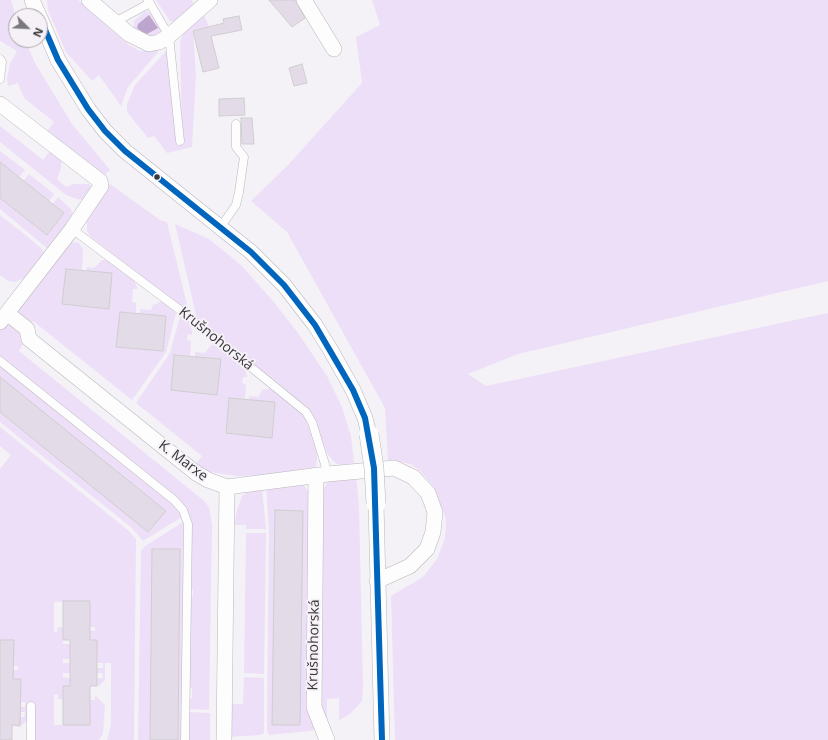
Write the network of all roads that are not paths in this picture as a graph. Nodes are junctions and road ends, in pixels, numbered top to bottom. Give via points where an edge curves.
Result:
1 (89, 0) edge
2 (210, 0) edge
3 (304, 0) edge
4 (149, 2) edge
5 (115, 22) junction
6 (48, 36) edge
7 (169, 36) junction
8 (334, 49) dead end
9 (0, 59) edge
10 (0, 79) edge
11 (0, 104) edge
12 (236, 124) dead end
13 (180, 141) dead end
14 (220, 228) junction
15 (72, 229) junction
16 (3, 318) edge
17 (0, 362) edge
18 (369, 434) joint
19 (322, 474) junction
20 (227, 487) junction
21 (376, 504) joint
22 (377, 580) junction
23 (31, 706) dead end
24 (31, 740) edge
25 (185, 740) edge
26 (224, 740) edge
27 (327, 740) edge
28 (382, 740) edge

1 - 5 street
2 - 7 street
3 - 8 street
4 - 5 lane
4 - 7 lane
5 - 7 street via 139,40 149,44
6 - 14 street via 58,60 88,109 105,131 125,151
7 - 13 lane
9 - 10 lane
11 - 15 street via 100,181 101,186
12 - 14 lane via 236,146 244,157 239,192 236,205
14 - 18 street via 251,252 284,285 315,324 353,390
15 - 16 street
15 - 19 lane, Krušnohorská via 184,313 306,412 312,422
16 - 20 street, K. Marxe via 27,329 29,339 196,473
17 - 25 lane via 174,500 183,510 188,524
18 - 21 street, bridge
19 - 20 street
19 - 22 street via 394,468 413,476 428,493 435,512 433,532 427,549 410,566
19 - 27 street, Krušnohorská via 314,707
20 - 26 street
21 - 22 street
22 - 28 street
23 - 24 lane

